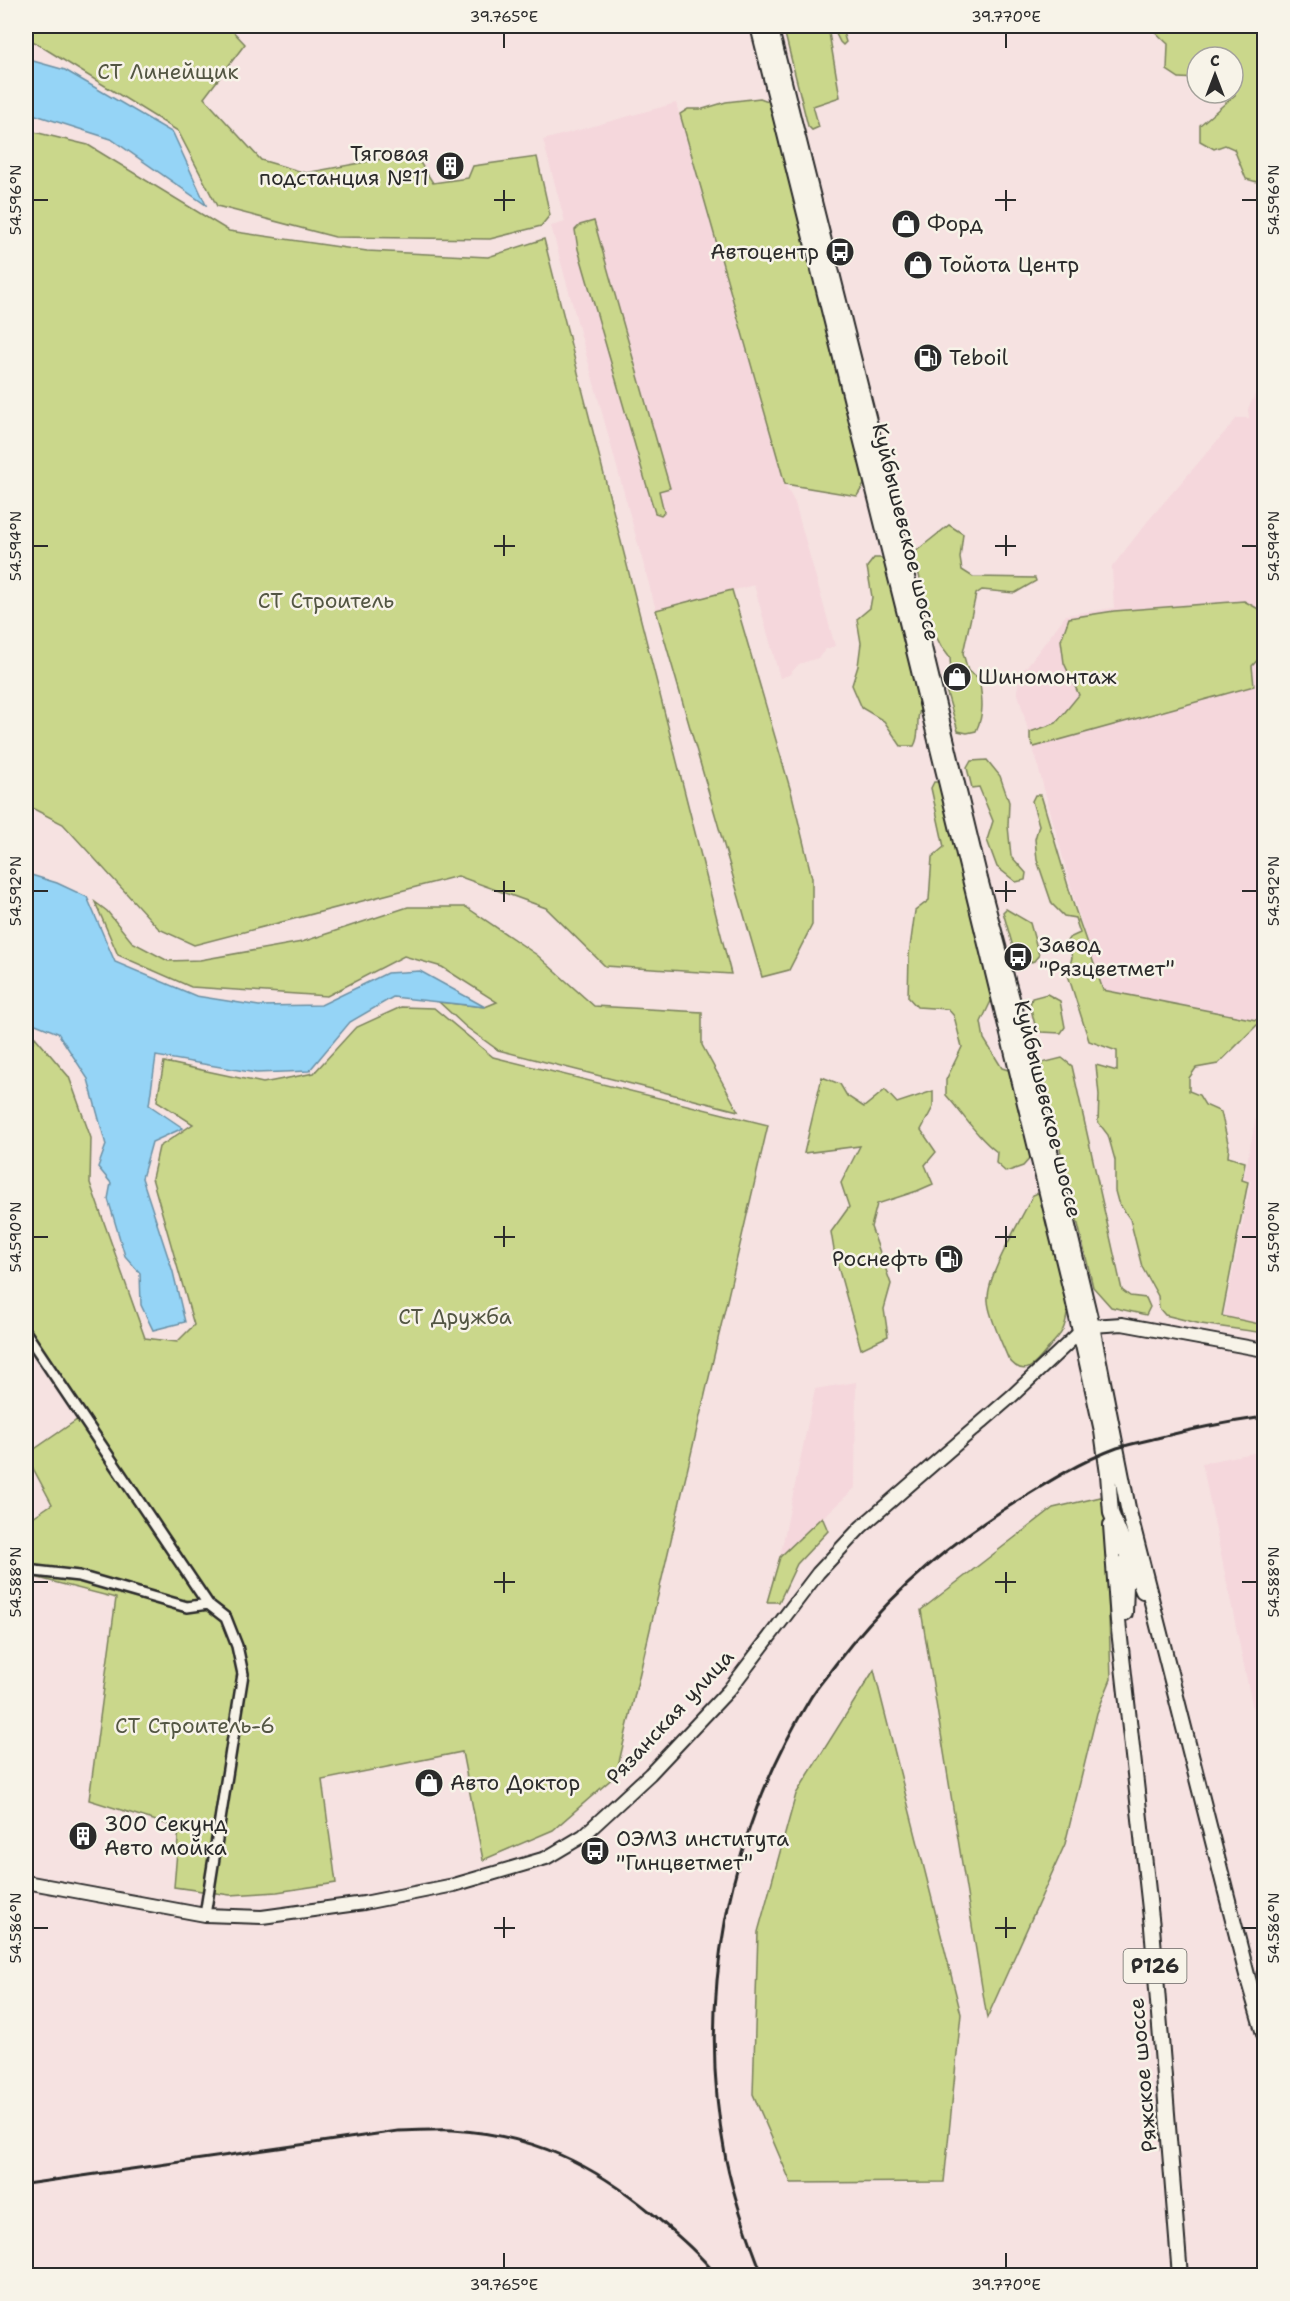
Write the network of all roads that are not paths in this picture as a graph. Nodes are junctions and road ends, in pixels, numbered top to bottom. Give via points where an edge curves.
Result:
1 (758, 26) edge
2 (770, 26) edge
3 (1086, 1329) junction
4 (26, 1333) edge
5 (1264, 1350) edge
6 (1128, 1508) junction
7 (1111, 1513) junction
8 (1128, 1554) junction
9 (26, 1570) edge
10 (208, 1604) junction
11 (1161, 1641) junction
12 (1123, 1657) junction
13 (26, 1882) edge
14 (205, 1915) junction
15 (1264, 2034) edge
16 (1180, 2276) edge

1 - 3 main road, Куйбышевское шоссе
2 - 3 main road, Куйбышевское шоссе via 1024,1043
3 - 5 street via 1122,1324
3 - 6 main road, Куйбышевское шоссе
3 - 7 main road, Куйбышевское шоссе
3 - 14 street, Рязанская улица via 861,1527 818,1573 729,1690 650,1774 568,1846 546,1858 454,1885 364,1903 262,1917
4 - 10 street
6 - 8 main road, Ряжское шоссе / Р126
6 - 11 main road, Куйбышевское шоссе
7 - 8 main road, Куйбышевское шоссе
7 - 12 main road, Ряжское шоссе
8 - 11 main road, Куйбышевское шоссе
8 - 12 main road, Ряжское шоссе / Р126
9 - 10 street via 80,1576 187,1607
10 - 14 street via 226,1618 243,1674
11 - 15 main road, Куйбышевское шоссе
12 - 16 main road, Ряжское шоссе / Р126 via 1152,1927
13 - 14 street, Рязанская улица

